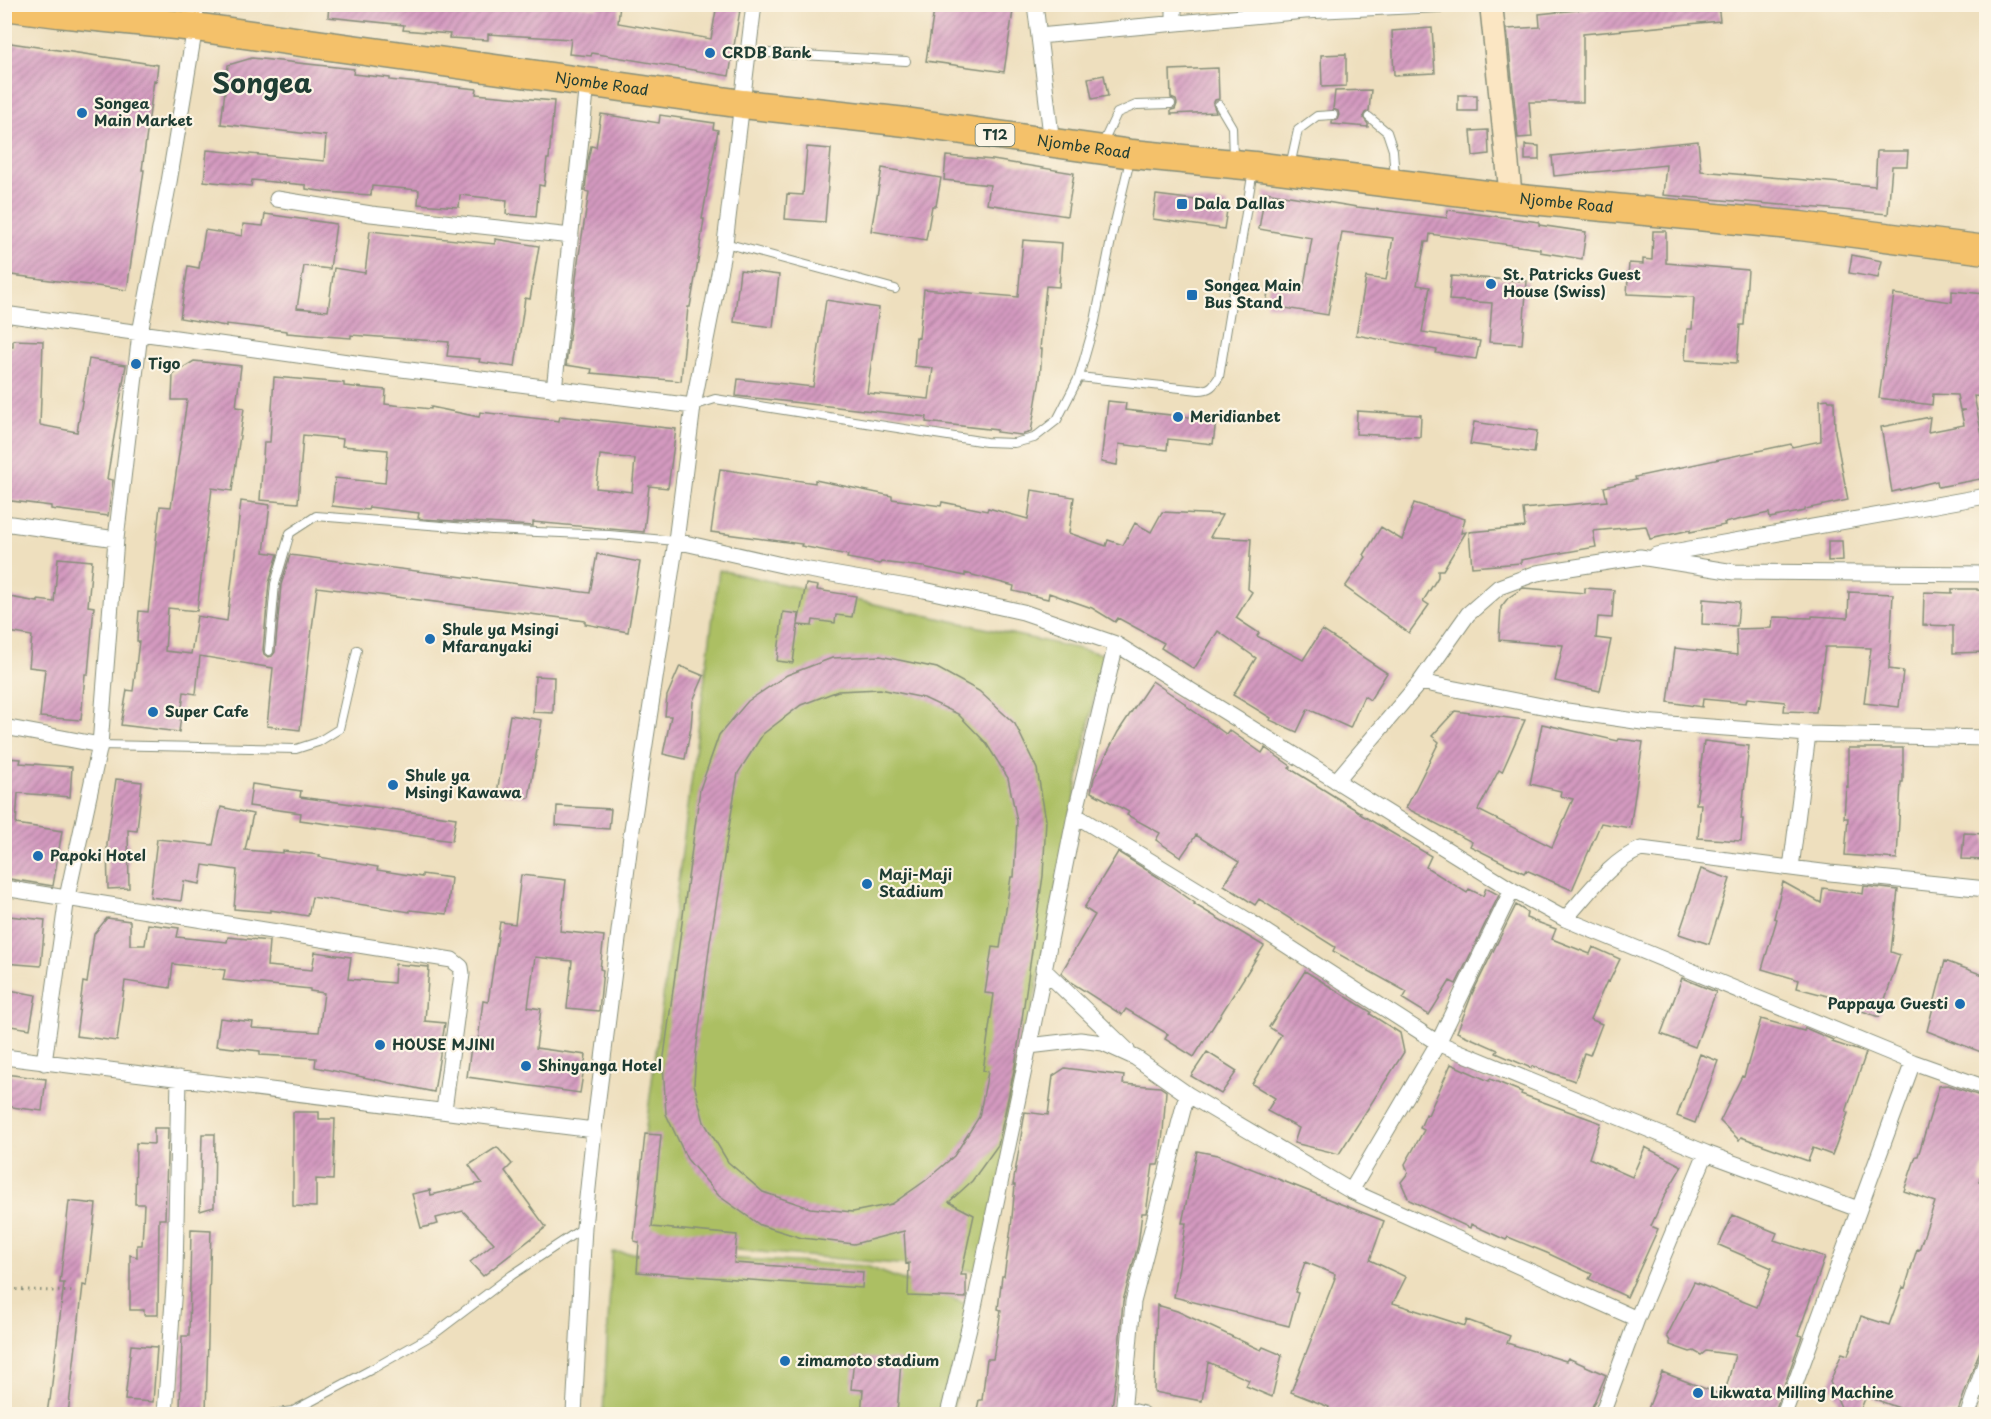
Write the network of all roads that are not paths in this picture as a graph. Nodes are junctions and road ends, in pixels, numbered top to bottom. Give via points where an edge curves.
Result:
1 (754, 4) edge
2 (1035, 4) edge
3 (1174, 4) edge
4 (1448, 4) edge
5 (1491, 4) edge
6 (4, 6) edge
7 (1304, 8) edge
8 (196, 16) edge
9 (1174, 23) junction
10 (1039, 36) junction
11 (749, 52) junction
12 (906, 61) dead end
13 (587, 83) junction
14 (743, 104) junction
15 (1171, 104) dead end
16 (1220, 105) dead end
17 (1333, 115) dead end
18 (1369, 117) dead end
19 (1052, 143) junction
20 (1100, 150) junction
21 (1132, 154) junction
22 (1243, 165) junction
23 (1289, 170) junction
24 (1395, 183) junction
25 (1511, 198) junction
26 (277, 199) dead end
27 (571, 236) junction
28 (725, 243) junction
29 (1986, 250) edge
30 (895, 289) dead end
31 (4, 314) edge
32 (140, 333) junction
33 (1079, 377) junction
34 (554, 390) junction
35 (693, 406) junction
36 (1986, 496) edge
37 (4, 523) edge
38 (116, 539) junction
39 (676, 541) junction
40 (1640, 557) junction
41 (1986, 574) edge
42 (1116, 644) junction
43 (357, 650) dead end
44 (268, 651) dead end
45 (1420, 682) junction
46 (4, 727) edge
47 (1809, 734) junction
48 (1986, 738) edge
49 (99, 745) junction
50 (1336, 782) junction
51 (1075, 814) junction
52 (1791, 868) junction
53 (4, 888) edge
54 (1986, 889) edge
55 (1512, 890) junction
56 (66, 897) junction
57 (1565, 919) junction
58 (1043, 969) junction
59 (1438, 1043) junction
60 (1029, 1046) junction
61 (4, 1057) edge
62 (1136, 1058) junction
63 (1913, 1062) junction
64 (44, 1063) junction
65 (179, 1078) junction
66 (1986, 1088) edge
67 (1187, 1094) junction
68 (444, 1110) junction
69 (594, 1130) junction
70 (1706, 1153) junction
71 (1351, 1191) junction
72 (1858, 1209) junction
73 (584, 1227) junction
74 (1637, 1319) junction
75 (1986, 1361) edge
76 (1124, 1412) edge
77 (165, 1414) edge
78 (269, 1414) edge
79 (574, 1414) edge
80 (948, 1414) edge
81 (1143, 1414) edge
82 (1602, 1414) edge
83 (1784, 1414) edge
84 (1968, 1414) edge

1 - 11 street
2 - 10 street
3 - 9 street
4 - 7 street
5 - 25 street
6 - 8 highway, Njombe Road / T12 via 58,13
7 - 9 street
8 - 13 highway, Njombe Road / T12
8 - 32 street
9 - 10 street
10 - 19 street
11 - 12 lane
11 - 14 street
13 - 14 highway, Njombe Road / T12
13 - 27 street
14 - 19 highway, Njombe Road / T12
14 - 28 street
15 - 20 lane via 1136,105 1117,113
16 - 22 lane via 1232,127
17 - 23 lane via 1317,116 1298,130
18 - 24 lane via 1387,132 1393,150
19 - 20 highway, Njombe Road / T12
20 - 21 highway, Njombe Road / T12
21 - 22 highway, Njombe Road / T12
21 - 33 lane
22 - 23 highway, Njombe Road / T12
22 - 33 lane via 1219,377 1213,386 1198,390
23 - 24 highway, Njombe Road / T12
24 - 25 highway, Njombe Road / T12
25 - 29 highway, Njombe Road / T12 via 1800,226
26 - 27 street via 371,214
27 - 34 street
28 - 30 lane
28 - 35 street
31 - 32 street
32 - 34 street
32 - 38 street
33 - 35 lane via 1057,420 1034,438 1014,443 986,442 715,399
34 - 35 street
35 - 39 street
36 - 40 street
37 - 38 street
38 - 49 street
39 - 42 street via 1023,612
39 - 44 lane via 316,516 290,533 274,584
39 - 69 street via 631,836
40 - 41 street via 1734,572
40 - 45 street via 1537,573 1499,587 1468,614
42 - 50 street
42 - 51 street
43 - 49 lane via 339,729 318,742 296,749
45 - 47 street via 1642,722
45 - 50 street
46 - 49 street
47 - 48 street
47 - 52 street
49 - 56 street
50 - 55 street
51 - 58 street
51 - 59 street
52 - 54 street
52 - 57 street via 1641,849 1616,863
53 - 56 street
55 - 57 street
55 - 59 street
56 - 64 street
56 - 68 street via 452,960 462,974
57 - 63 street
58 - 60 street
58 - 62 street
59 - 70 street
59 - 71 street
60 - 62 street via 1080,1040 1103,1043
60 - 80 street
61 - 64 street
62 - 67 street
63 - 66 street
63 - 72 street
64 - 65 street
65 - 68 street
65 - 77 street via 175,1272
67 - 71 street
67 - 76 street via 1133,1302
68 - 69 street
69 - 73 street
70 - 72 street
70 - 74 street
71 - 74 street
72 - 83 street
73 - 78 lane via 434,1334 292,1411
73 - 79 street
74 - 82 street
75 - 84 street
76 - 81 street

